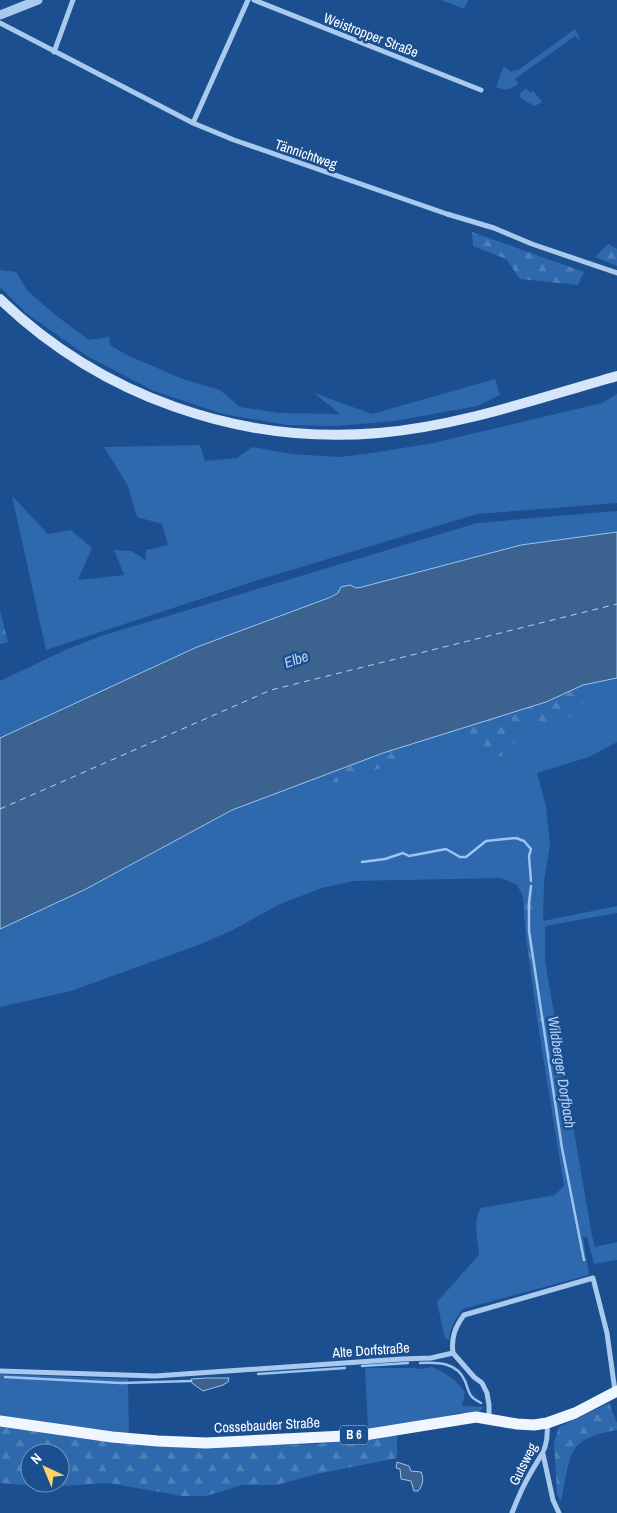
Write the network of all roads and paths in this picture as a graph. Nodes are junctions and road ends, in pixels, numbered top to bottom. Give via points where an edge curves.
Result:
1 (38, 0) edge
2 (74, 0) edge
3 (248, 0) edge
4 (254, 0) edge
5 (0, 15) edge
6 (0, 23) edge
7 (54, 52) junction
8 (481, 90) dead end
9 (193, 123) junction
10 (617, 273) edge
11 (0, 298) edge
12 (617, 376) edge
13 (453, 1353) junction
14 (0, 1371) edge
15 (616, 1391) edge
16 (489, 1418) junction
17 (0, 1421) edge
18 (547, 1423) junction
19 (543, 1454) junction
20 (512, 1513) edge
21 (560, 1513) edge

1 - 5 street
2 - 7 street
3 - 9 street
4 - 8 street, Weistropper Straße
6 - 7 street, Tännichtweg
7 - 9 street, Tännichtweg
9 - 10 street, Tännichtweg
11 - 12 main road via 64,351 116,382 174,407 230,424 293,432 379,433 433,425 489,413
13 - 14 street, Alte Dorfstraße via 431,1358 155,1376
13 - 15 street via 456,1326 464,1315 593,1278 607,1333
13 - 16 street via 482,1383 490,1405
15 - 18 main road, Cossebauder Straße / B 6 via 575,1413
16 - 17 main road, Cossebauder Straße / B 6 via 462,1418 364,1435 206,1443 112,1437
16 - 18 main road, Cossebauder Straße / B 6 via 517,1424
18 - 19 street, Gutsweg via 548,1436
19 - 20 street, Gutsweg via 530,1473
19 - 21 street via 552,1500

